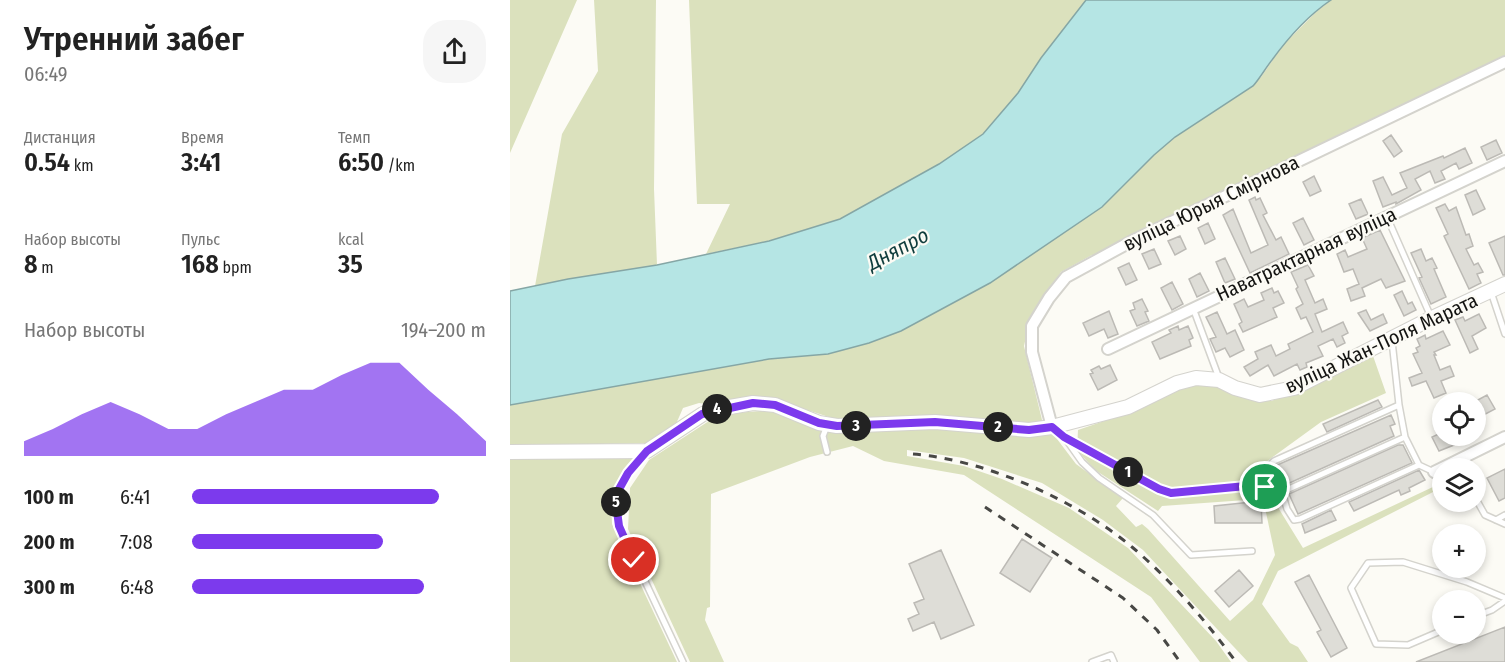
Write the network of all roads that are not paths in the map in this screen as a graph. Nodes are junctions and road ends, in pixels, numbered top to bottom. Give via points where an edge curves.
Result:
1 (1505, 62) edge
2 (1505, 161) edge
3 (1387, 217) junction
4 (1505, 284) edge
5 (1491, 291) junction
6 (1192, 308) junction
7 (1432, 318) junction
8 (1505, 333) edge
9 (1392, 338) junction
10 (1108, 349) dead end
11 (1219, 380) junction
12 (1399, 405) junction
13 (827, 425) junction
14 (1052, 427) junction
15 (1064, 437) junction
16 (1406, 437) junction
17 (1505, 437) edge
18 (647, 451) junction
19 (510, 452) edge
20 (828, 452) dead end
21 (1468, 458) edge
22 (1419, 465) junction
23 (1432, 471) edge
24 (1265, 487) junction
25 (1282, 492) junction
26 (1483, 512) edge
27 (1505, 515) edge
28 (1496, 520) junction
29 (1505, 524) edge
30 (1252, 551) dead end
31 (1485, 590) edge
32 (1486, 590) edge
33 (1505, 599) edge
34 (1486, 612) edge
35 (1432, 635) edge
36 (683, 662) edge
37 (1092, 662) edge
38 (1114, 662) edge

1 - 14 street, вуліца Юрыя Смірнова via 1134,240 1066,277 1032,326 1032,352
2 - 3 street, Наватрактарная вуліца
3 - 6 street, Наватрактарная вуліца
3 - 7 lane
4 - 5 street, вуліца Жан-Поля Марата
5 - 7 street, вуліца Жан-Поля Марата
5 - 8 lane
6 - 10 street, Наватрактарная вуліца
6 - 11 lane
7 - 9 street, вуліца Жан-Поля Марата
9 - 11 street, вуліца Жан-Поля Марата via 1294,388 1260,394
9 - 12 lane
11 - 14 street, вуліца Жан-Поля Марата via 1196,378 1177,383 1128,407
12 - 16 lane
12 - 24 lane via 1274,461 1262,472
13 - 14 street, вуліца Жан-Поля Марата via 935,422 1029,430
13 - 18 street via 775,405 753,403 702,414
13 - 20 lane via 823,436
14 - 15 lane
15 - 24 lane via 1171,493
15 - 30 lane via 1082,462 1153,516 1191,555
16 - 22 lane
16 - 25 lane
17 - 21 street
18 - 19 street
18 - 36 lane via 618,491 619,526
22 - 23 lane
22 - 25 lane via 1300,519 1293,520
24 - 25 lane
26 - 28 lane
27 - 28 lane
28 - 29 lane
31 - 35 lane via 1403,562 1368,563 1351,588 1376,644 1408,645
32 - 33 lane
33 - 34 lane
37 - 38 lane via 1111,655

